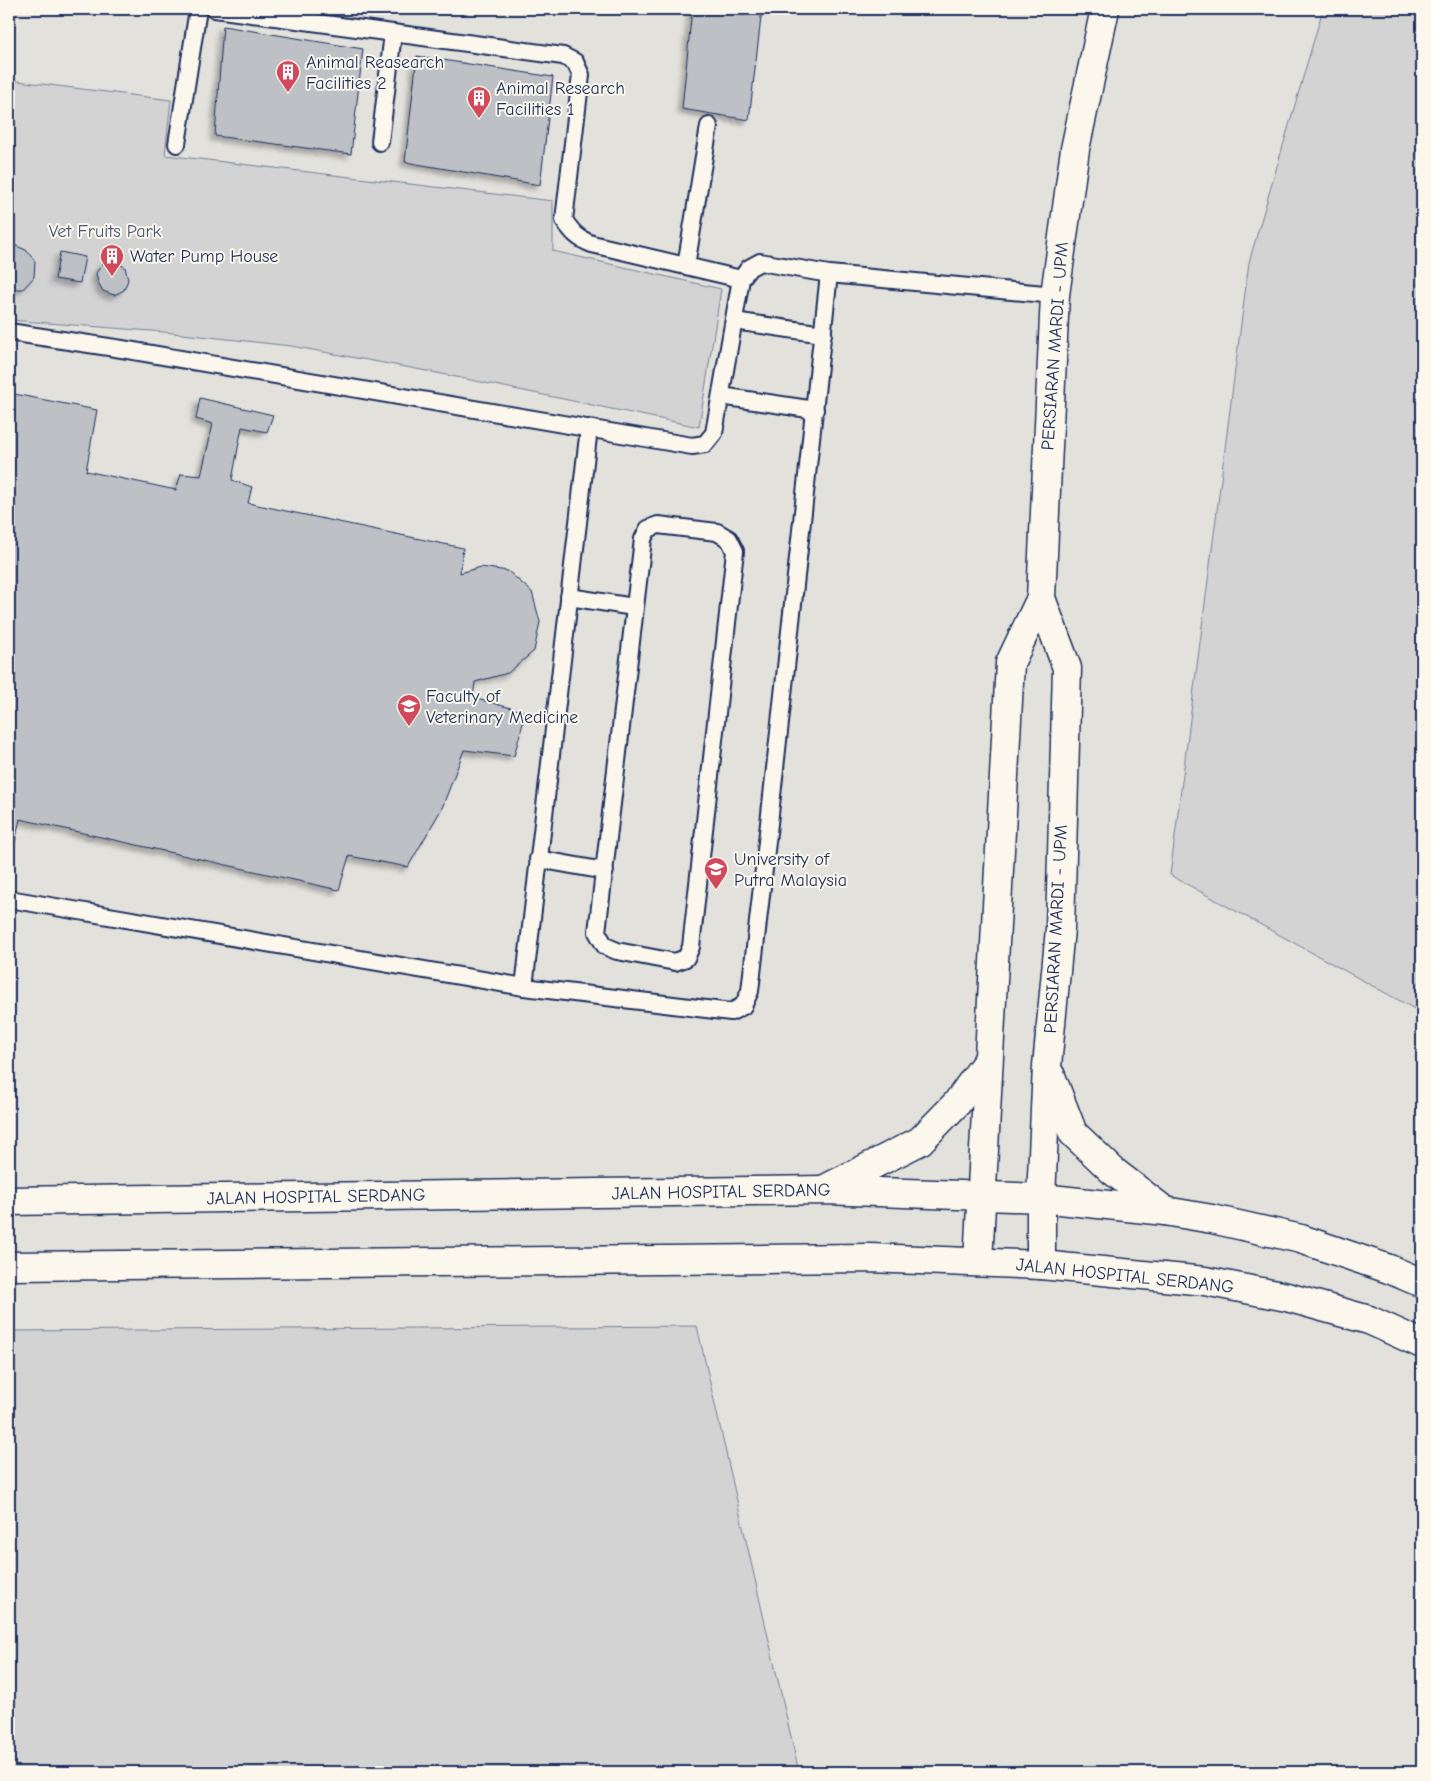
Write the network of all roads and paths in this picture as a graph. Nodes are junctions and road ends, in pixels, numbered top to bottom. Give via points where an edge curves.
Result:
1 (198, 9) edge
2 (215, 9) edge
3 (1105, 9) edge
4 (393, 34) junction
5 (709, 126) dead end
6 (380, 142) dead end
7 (178, 144) dead end
8 (686, 266) junction
9 (829, 274) junction
10 (742, 279) junction
11 (1055, 295) junction
12 (734, 321) junction
13 (9, 332) edge
14 (823, 334) junction
15 (721, 396) junction
16 (814, 410) junction
17 (589, 428) junction
18 (569, 598) junction
19 (1041, 598) junction
20 (634, 607) junction
21 (538, 859) junction
22 (605, 870) junction
23 (9, 899) edge
24 (524, 988) junction
25 (988, 1060) junction
26 (1047, 1066) junction
27 (824, 1190) junction
28 (981, 1195) junction
29 (1041, 1198) junction
30 (9, 1201) edge
31 (1165, 1211) junction
32 (978, 1262) junction
33 (1041, 1265) junction
34 (9, 1266) edge
35 (1422, 1283) edge
36 (1422, 1344) edge

1 - 7 lane
2 - 4 lane
3 - 11 main road, PERSIARAN MARDI - UPM via 1075,149
4 - 6 lane
4 - 8 lane via 563,56 575,62 581,75 564,220 581,240
5 - 8 lane
8 - 10 lane
9 - 10 lane via 760,262 748,268
9 - 11 lane
9 - 14 lane
10 - 12 lane
11 - 19 main road, PERSIARAN MARDI - UPM
12 - 14 lane
12 - 15 lane
13 - 17 lane
14 - 16 lane
15 - 16 lane
15 - 17 lane via 714,433 705,444 692,446
16 - 24 lane via 750,991 743,1006 731,1012
17 - 18 lane
18 - 20 lane
18 - 21 lane
19 - 25 main road, PERSIARAN MARDI - UPM via 1010,663
19 - 26 main road, PERSIARAN MARDI - UPM via 1067,668 1060,929
20 - 22 lane
20 - 22 lane via 643,539 648,529 658,525 717,532 729,539 735,551 691,947 686,958 675,962 617,952 605,946 598,932
21 - 22 lane
21 - 24 lane
23 - 24 lane
25 - 27 main road via 957,1103 920,1141
25 - 28 main road, PERSIARAN MARDI - UPM
26 - 29 main road, PERSIARAN MARDI - UPM
26 - 31 main road via 1073,1133 1113,1171
27 - 28 main road, JALAN HOSPITAL SERDANG
27 - 30 main road, JALAN HOSPITAL SERDANG
28 - 29 main road, JALAN HOSPITAL SERDANG
28 - 32 main road, PERSIARAN MARDI - UPM
29 - 31 main road, JALAN HOSPITAL SERDANG
29 - 33 main road, PERSIARAN MARDI - UPM
31 - 35 main road, JALAN HOSPITAL SERDANG via 1301,1239
32 - 33 main road, JALAN HOSPITAL SERDANG
32 - 34 main road, JALAN HOSPITAL SERDANG via 870,1258
33 - 36 main road, JALAN HOSPITAL SERDANG via 1205,1282 1287,1296 1369,1320

